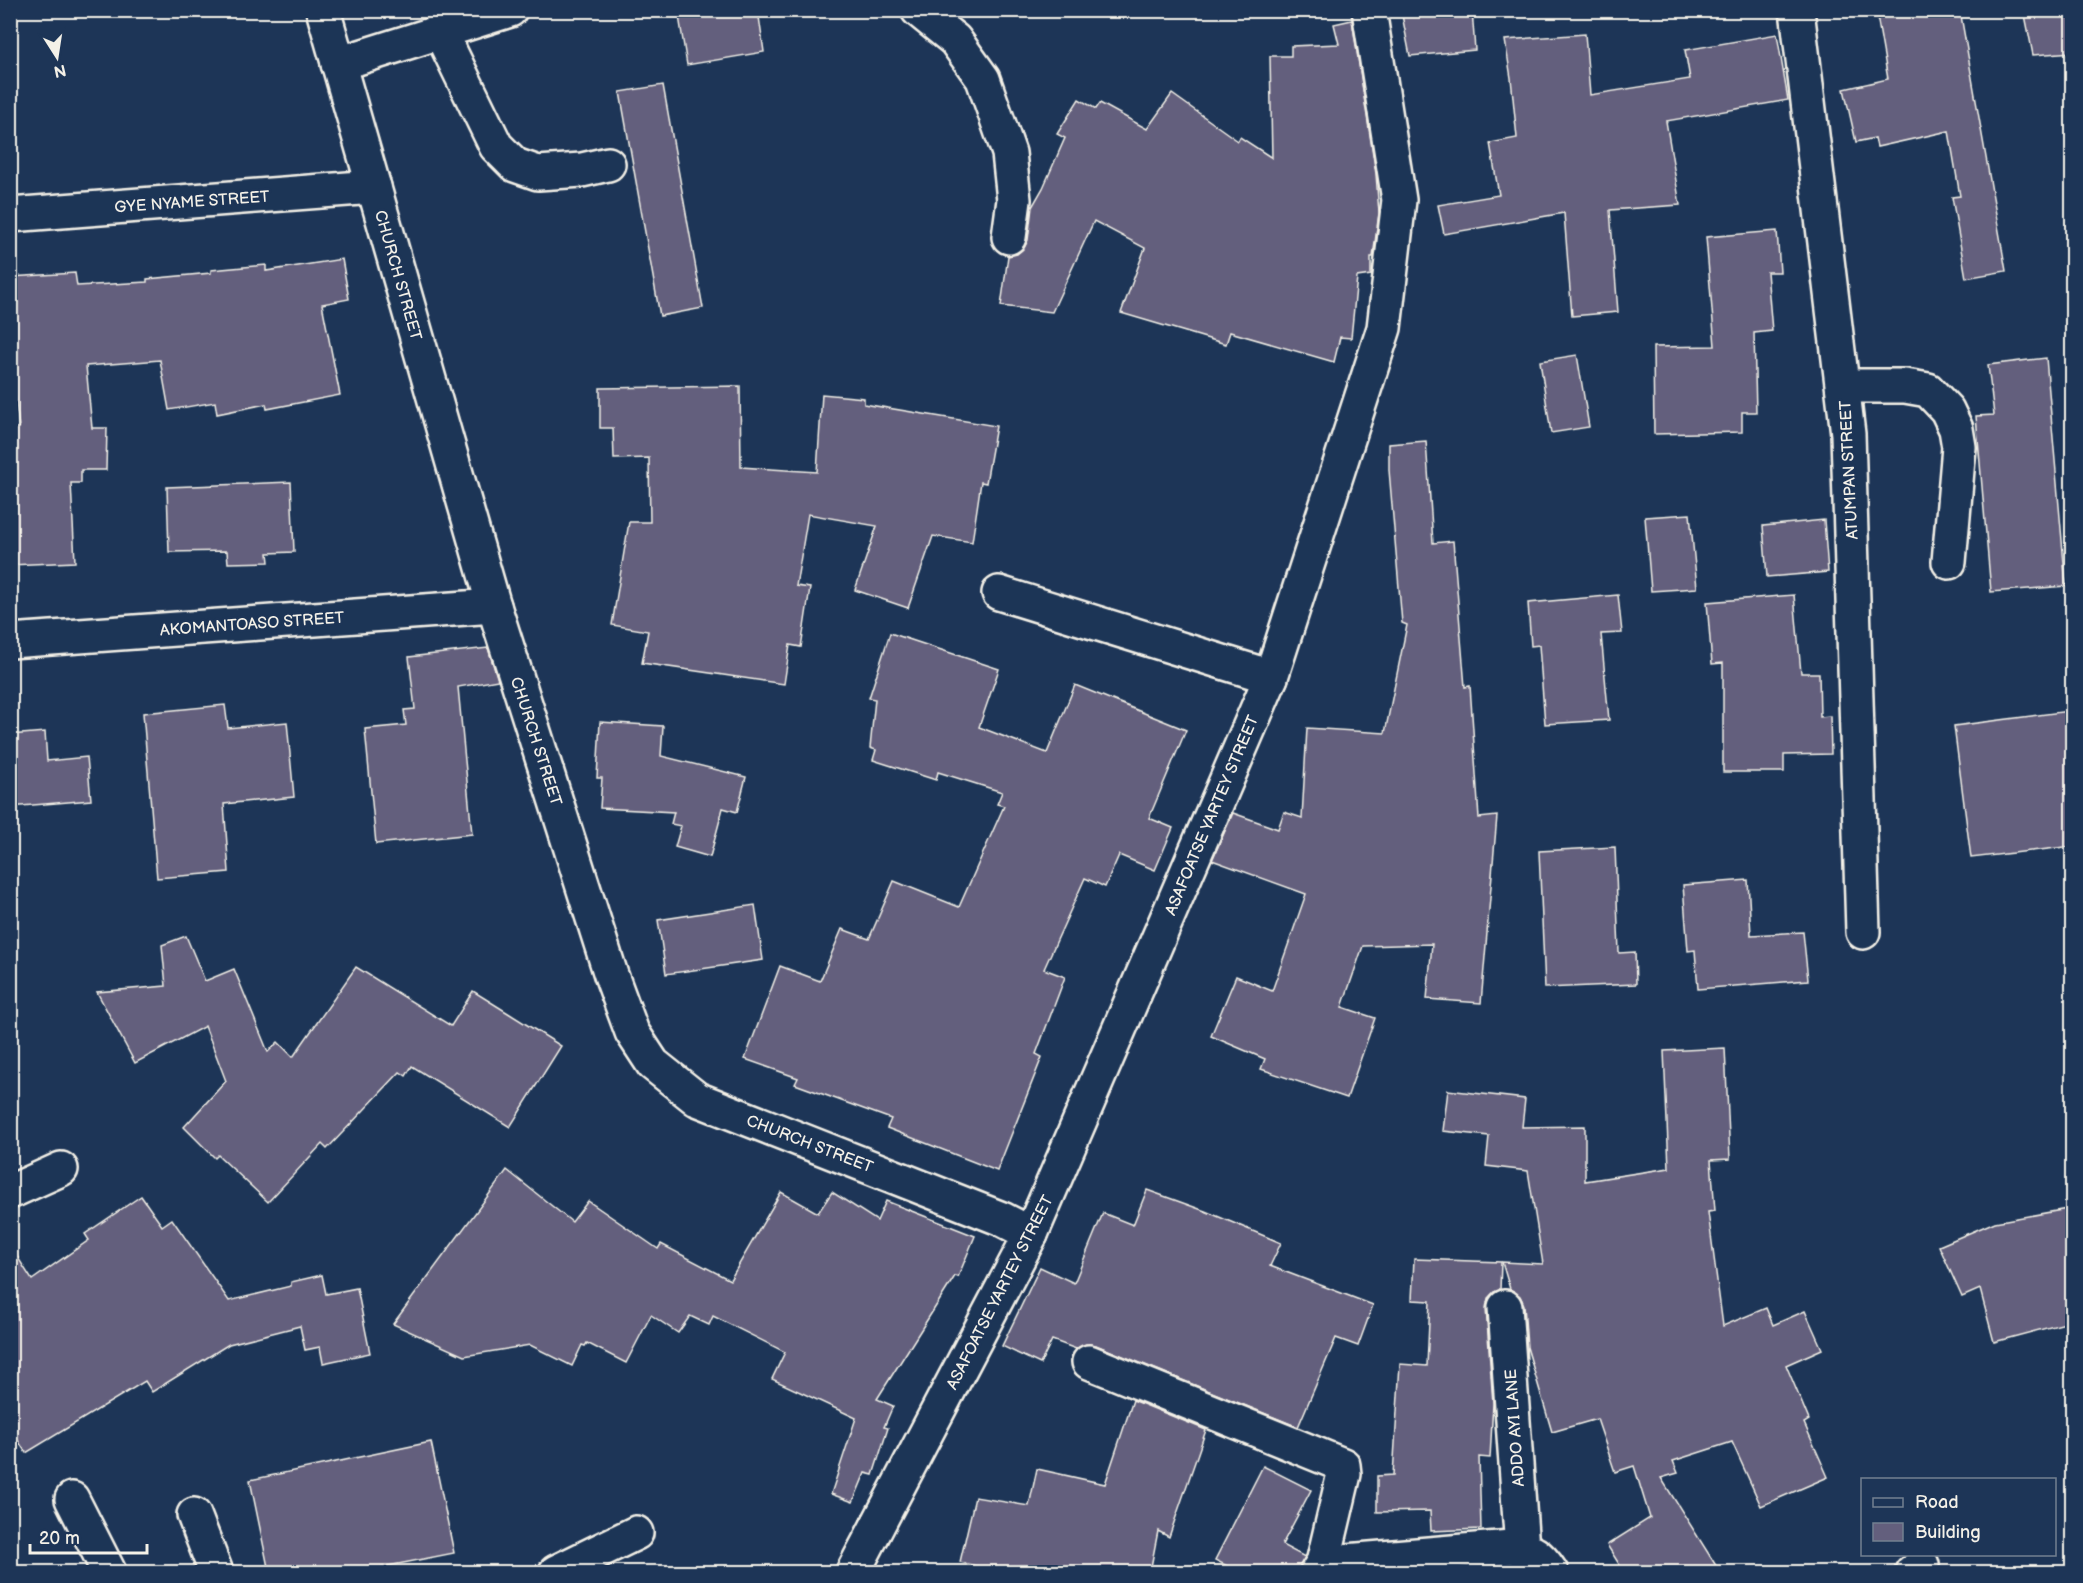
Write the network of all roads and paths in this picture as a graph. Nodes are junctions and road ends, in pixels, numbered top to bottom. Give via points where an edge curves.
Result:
1 (322, 10) edge
2 (510, 10) edge
3 (918, 10) edge
4 (1369, 10) edge
5 (1797, 10) edge
6 (440, 31) junction
7 (338, 64) junction
8 (608, 164) dead end
9 (374, 187) junction
10 (10, 214) edge
11 (1009, 237) dead end
12 (1843, 386) junction
13 (1949, 562) dead end
14 (999, 593) dead end
15 (494, 606) junction
16 (10, 641) edge
17 (1271, 677) junction
18 (1863, 932) dead end
19 (61, 1169) dead end
20 (10, 1192) edge
21 (1031, 1234) junction
22 (1505, 1307) dead end
23 (1089, 1362) dead end
24 (72, 1499) dead end
25 (194, 1515) dead end
26 (636, 1533) dead end
27 (1522, 1549) junction
28 (1320, 1568) edge
29 (109, 1572) edge
30 (216, 1572) edge
31 (556, 1572) edge
32 (853, 1572) edge
33 (1551, 1572) edge

1 - 7 street, CHURCH STREET
2 - 6 street
3 - 11 street via 955,40 983,79 1009,153 1014,200
4 - 17 street, ASAFOATSE YARTEY STREET via 1398,200 1384,328
5 - 12 street, ATUMPAN STREET
6 - 7 street
6 - 8 street via 496,146 515,165 538,173
7 - 9 street, CHURCH STREET
9 - 10 street, GYE NYAME STREET
9 - 15 street, CHURCH STREET
12 - 13 street via 1928,390 1947,410 1959,447
12 - 18 street, ATUMPAN STREET via 1850,469
14 - 17 street
15 - 16 street, AKOMANTOASO STREET
15 - 21 street, CHURCH STREET via 611,975 632,1032 652,1064 697,1099 1002,1219
17 - 21 street, ASAFOATSE YARTEY STREET
19 - 20 street
21 - 32 street, ASAFOATSE YARTEY STREET
22 - 27 street, ADDO AYI LANE
23 - 28 street via 1342,1465 1344,1474
24 - 29 street
25 - 30 street
26 - 31 street
27 - 28 street
27 - 33 street via 1543,1559

